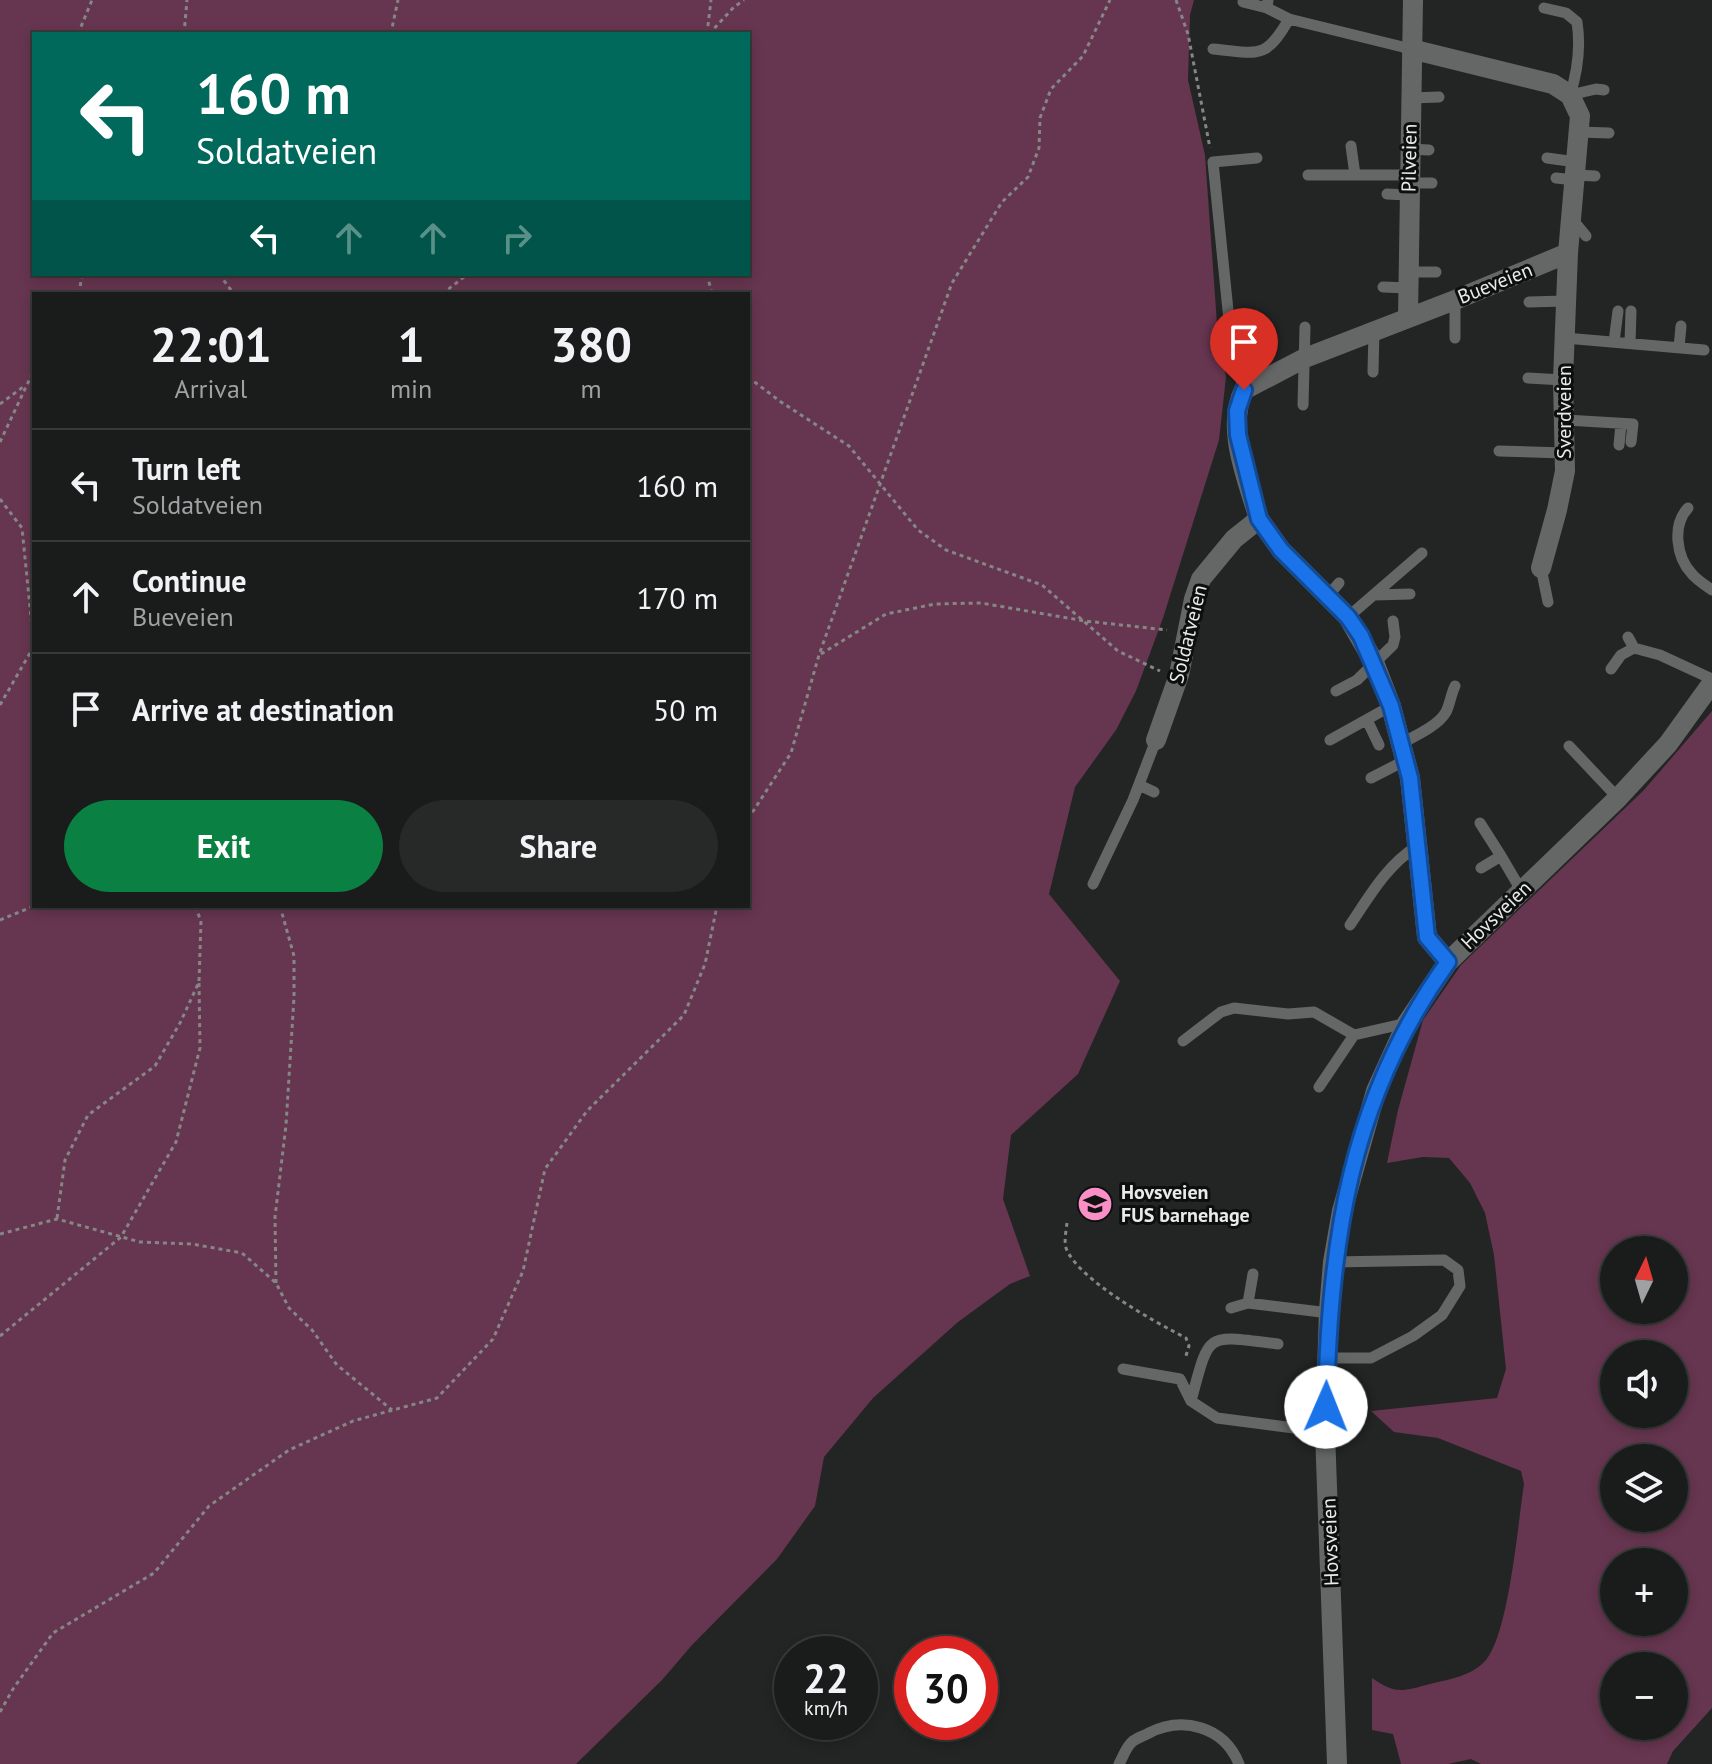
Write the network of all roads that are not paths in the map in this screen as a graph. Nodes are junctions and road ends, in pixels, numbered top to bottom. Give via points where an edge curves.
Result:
1 (1413, 0) edge
2 (1243, 2) dead end
3 (1268, 4) edge
4 (1544, 8) dead end
5 (1289, 19) junction
6 (1213, 49) dead end
7 (1411, 49) junction
8 (1604, 90) dead end
9 (1570, 95) junction
10 (1439, 97) dead end
11 (1411, 98) junction
12 (1579, 132) junction
13 (1609, 133) dead end
14 (1351, 146) dead end
15 (1257, 158) dead end
16 (1547, 158) dead end
17 (1575, 174) junction
18 (1308, 175) dead end
19 (1355, 175) junction
20 (1432, 183) dead end
21 (1408, 184) junction
22 (1387, 194) dead end
23 (1571, 218) junction
24 (1586, 236) dead end
25 (1568, 253) junction
26 (1436, 272) dead end
27 (1408, 280) junction
28 (1383, 287) dead end
29 (1455, 300) junction
30 (1565, 301) junction
31 (1529, 302) dead end
32 (1408, 317) junction
33 (1681, 326) dead end
34 (1305, 327) dead end
35 (1374, 330) junction
36 (1455, 338) dead end
37 (1565, 338) junction
38 (1614, 342) junction
39 (1630, 343) junction
40 (1679, 348) junction
41 (1704, 350) dead end
42 (1305, 358) junction
43 (1373, 372) dead end
44 (1528, 378) dead end
45 (1563, 380) junction
46 (1244, 390) junction
47 (1303, 405) dead end
48 (1566, 420) junction
49 (1625, 444) dead end
50 (1499, 451) dead end
51 (1565, 453) junction
52 (1688, 508) dead end
53 (1259, 519) junction
54 (1422, 553) dead end
55 (1541, 568) joint
56 (1712, 590) edge
57 (1410, 594) dead end
58 (1373, 595) junction
59 (1548, 602) dead end
60 (1348, 617) junction
61 (1393, 621) dead end
62 (1374, 662) junction
63 (1611, 669) dead end
64 (1455, 686) dead end
65 (1336, 691) dead end
66 (1709, 691) edge
67 (1391, 706) junction
68 (1367, 720) junction
69 (1156, 740) joint
70 (1330, 740) dead end
71 (1379, 745) dead end
72 (1569, 746) dead end
73 (1404, 752) junction
74 (1371, 778) dead end
75 (1139, 785) junction
76 (1154, 792) dead end
77 (1618, 798) junction
78 (1480, 823) dead end
79 (1416, 847) junction
80 (1501, 856) junction
81 (1481, 868) dead end
82 (1093, 884) dead end
83 (1521, 890) junction
84 (1350, 925) dead end
85 (1448, 962) junction
86 (1407, 1023) junction
87 (1354, 1035) junction
88 (1183, 1041) dead end
89 (1319, 1087) dead end
90 (1333, 1262) junction
91 (1253, 1274) dead end
92 (1248, 1303) junction
93 (1231, 1308) dead end
94 (1329, 1313) junction
95 (1278, 1344) dead end
96 (1327, 1358) junction
97 (1123, 1369) dead end
98 (1191, 1401) junction
99 (1325, 1432) junction
100 (1119, 1764) edge
101 (1239, 1764) edge
102 (1337, 1764) edge

1 - 7 street, Pilveien
2 - 3 lane
3 - 5 lane
4 - 9 lane via 1577,22 1580,46
5 - 6 lane via 1274,44 1262,52
5 - 7 lane
7 - 9 street via 1507,66
7 - 11 street, Pilveien
8 - 9 lane
9 - 12 street via 1580,116
10 - 11 lane
11 - 21 street, Pilveien via 1419,150
12 - 13 lane
12 - 17 street
14 - 19 lane
15 - 46 lane via 1213,162 1232,350
16 - 17 lane
17 - 23 street
18 - 19 lane
19 - 21 lane
20 - 21 lane
21 - 22 lane
21 - 27 street, Pilveien
23 - 24 lane
23 - 25 street
25 - 29 street, Bueveien
25 - 30 street, Sverdveien
26 - 27 lane
27 - 28 lane
27 - 32 street, Pilveien
29 - 32 street, Bueveien
29 - 36 lane
30 - 31 lane
30 - 37 street, Sverdveien
32 - 35 street, Bueveien
33 - 40 lane
34 - 42 lane
35 - 42 street, Bueveien
35 - 43 lane
37 - 38 lane
37 - 45 street, Sverdveien
38 - 39 lane
38 - 39 lane via 1625,311
39 - 40 lane
40 - 41 lane
42 - 46 street, Bueveien
42 - 47 lane
44 - 45 lane
45 - 48 street, Sverdveien
46 - 53 street via 1237,411 1238,435
48 - 49 lane via 1633,424
48 - 51 street, Sverdveien
50 - 51 lane
51 - 55 street, Sverdveien via 1557,534
52 - 56 lane via 1680,516 1677,533 1684,565
53 - 60 street via 1281,550 1333,590
53 - 69 street, Soldatveien via 1234,539 1201,579 1179,675
54 - 58 lane
55 - 59 lane
57 - 58 lane
58 - 60 lane
60 - 62 street
61 - 62 lane via 1393,645
62 - 65 lane
62 - 67 street
63 - 66 lane via 1631,643 1660,655
64 - 73 lane via 1445,712
66 - 77 street, Hovsveien
67 - 68 lane
67 - 73 street
68 - 70 lane
68 - 71 lane
69 - 75 lane
72 - 77 lane
73 - 74 lane
73 - 79 street
75 - 76 lane
75 - 82 lane
77 - 83 street, Hovsveien
78 - 80 lane
79 - 84 lane via 1401,856
79 - 85 street via 1427,937
80 - 81 lane
80 - 83 lane
83 - 85 street, Hovsveien
85 - 86 street, Hovsveien
86 - 87 lane
86 - 90 street, Hovsveien via 1376,1091
87 - 88 lane via 1314,1012 1234,1008
87 - 89 lane
90 - 94 street, Hovsveien
90 - 96 lane via 1444,1260 1458,1270 1460,1286 1442,1315 1413,1336 1371,1358
91 - 92 lane
92 - 93 lane
92 - 94 lane
94 - 96 street, Hovsveien
95 - 98 lane via 1224,1337 1211,1343
96 - 99 street, Hovsveien
97 - 98 lane via 1180,1379
98 - 99 lane via 1217,1418
99 - 102 street, Hovsveien
100 - 101 lane via 1130,1742 1164,1726 1187,1724 1207,1729 1224,1742

